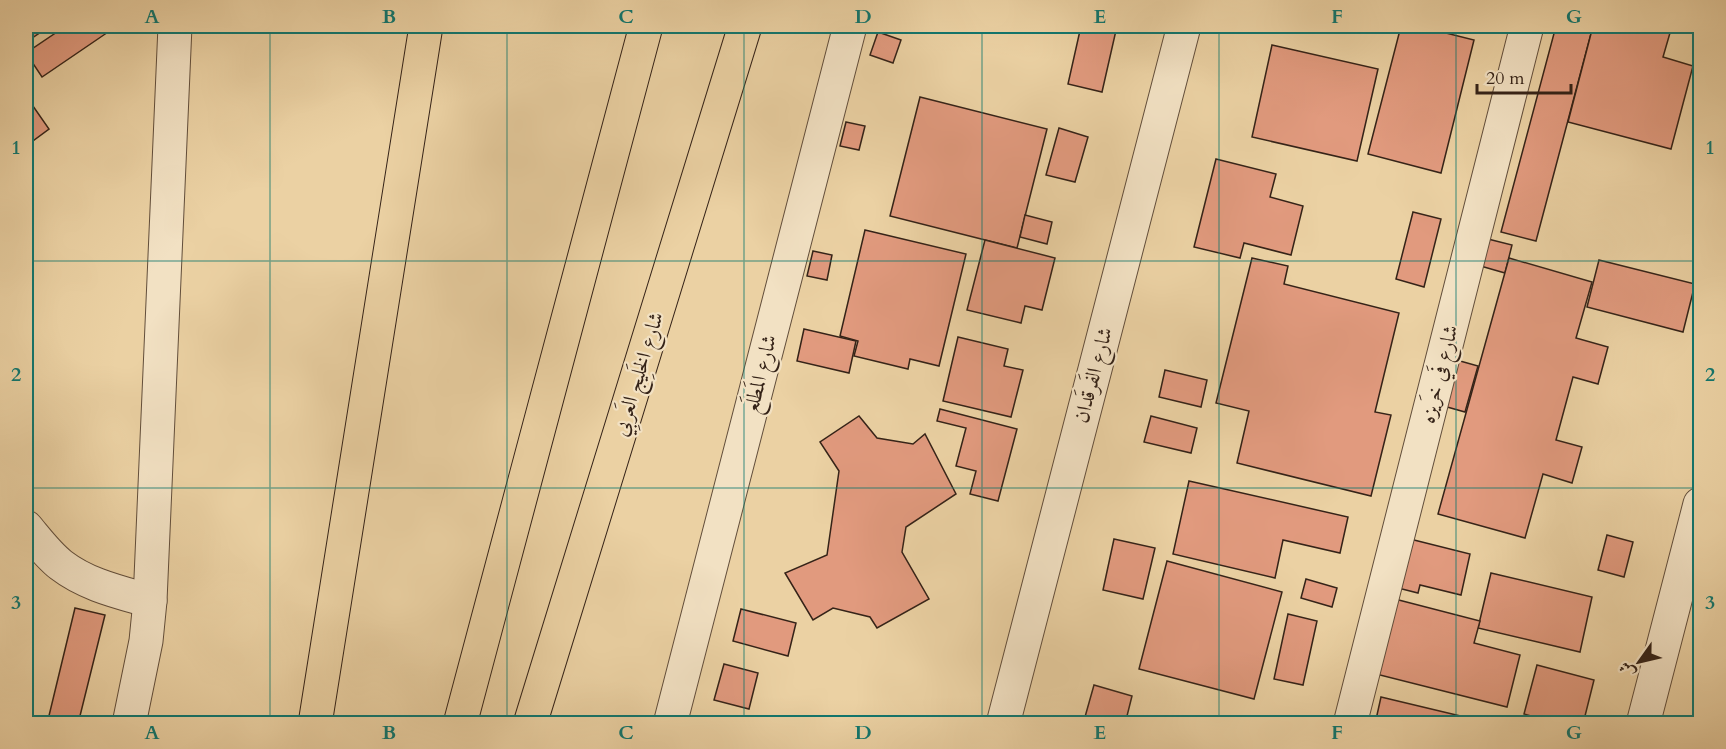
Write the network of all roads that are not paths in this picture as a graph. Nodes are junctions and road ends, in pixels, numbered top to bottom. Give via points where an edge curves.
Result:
1 (176, 26) edge
2 (426, 26) edge
3 (646, 26) edge
4 (745, 26) edge
5 (850, 26) edge
6 (1184, 26) edge
7 (1527, 26) edge
8 (1701, 504) edge
9 (26, 527) edge
10 (150, 601) junction
11 (129, 723) edge
12 (315, 723) edge
13 (460, 723) edge
14 (530, 723) edge
15 (670, 723) edge
16 (1003, 723) edge
17 (1350, 723) edge
18 (1643, 723) edge

1 - 10 street
2 - 12 highway
3 - 13 highway
4 - 14 highway, شارع الخَلِيج العَربِي
5 - 15 street, شارع المَطلَع
6 - 16 street, شارع الفَرقَدان
7 - 17 street, شارع فَي خرَيزه
8 - 18 street
9 - 10 street via 72,573
10 - 11 street

